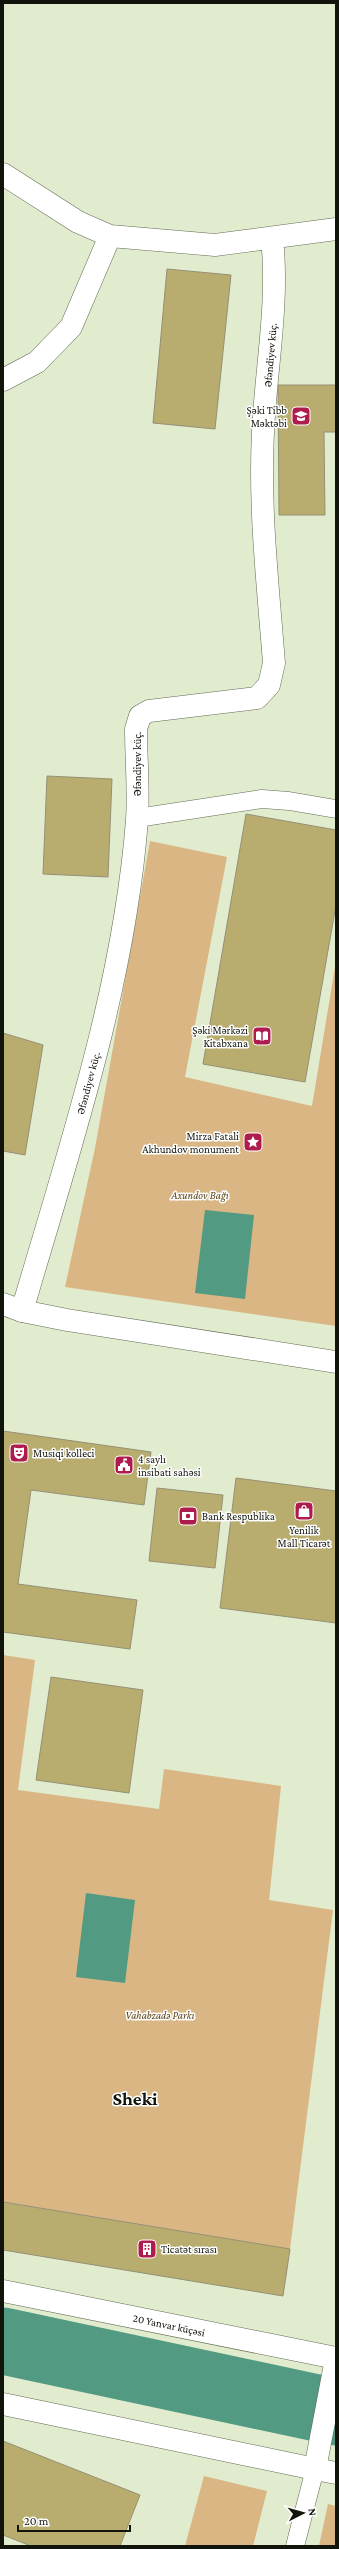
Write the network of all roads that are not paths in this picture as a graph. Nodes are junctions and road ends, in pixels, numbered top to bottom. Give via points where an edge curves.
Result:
1 (3, 174) edge
2 (336, 228) edge
3 (110, 236) junction
4 (272, 238) junction
5 (3, 380) edge
6 (336, 809) edge
7 (137, 818) junction
8 (12, 1307) edge
9 (336, 1362) edge
10 (3, 2291) edge
11 (336, 2358) edge
12 (3, 2404) edge
13 (326, 2471) edge
14 (295, 2546) edge

1 - 3 street via 78,222
2 - 4 street
3 - 4 street via 215,245
3 - 5 street via 71,327 38,362
4 - 7 street, Əfəndiyev küç. via 275,290 263,432 262,493 274,663 269,685 257,698 149,711 140,716 136,729
6 - 7 lane via 262,799
7 - 8 street, Əfəndiyev küç. via 125,918 93,1068
8 - 9 street via 164,1336
10 - 11 street, 20 Yanvar küçəsi
11 - 13 street via 322,2438
12 - 13 street
13 - 14 lane

